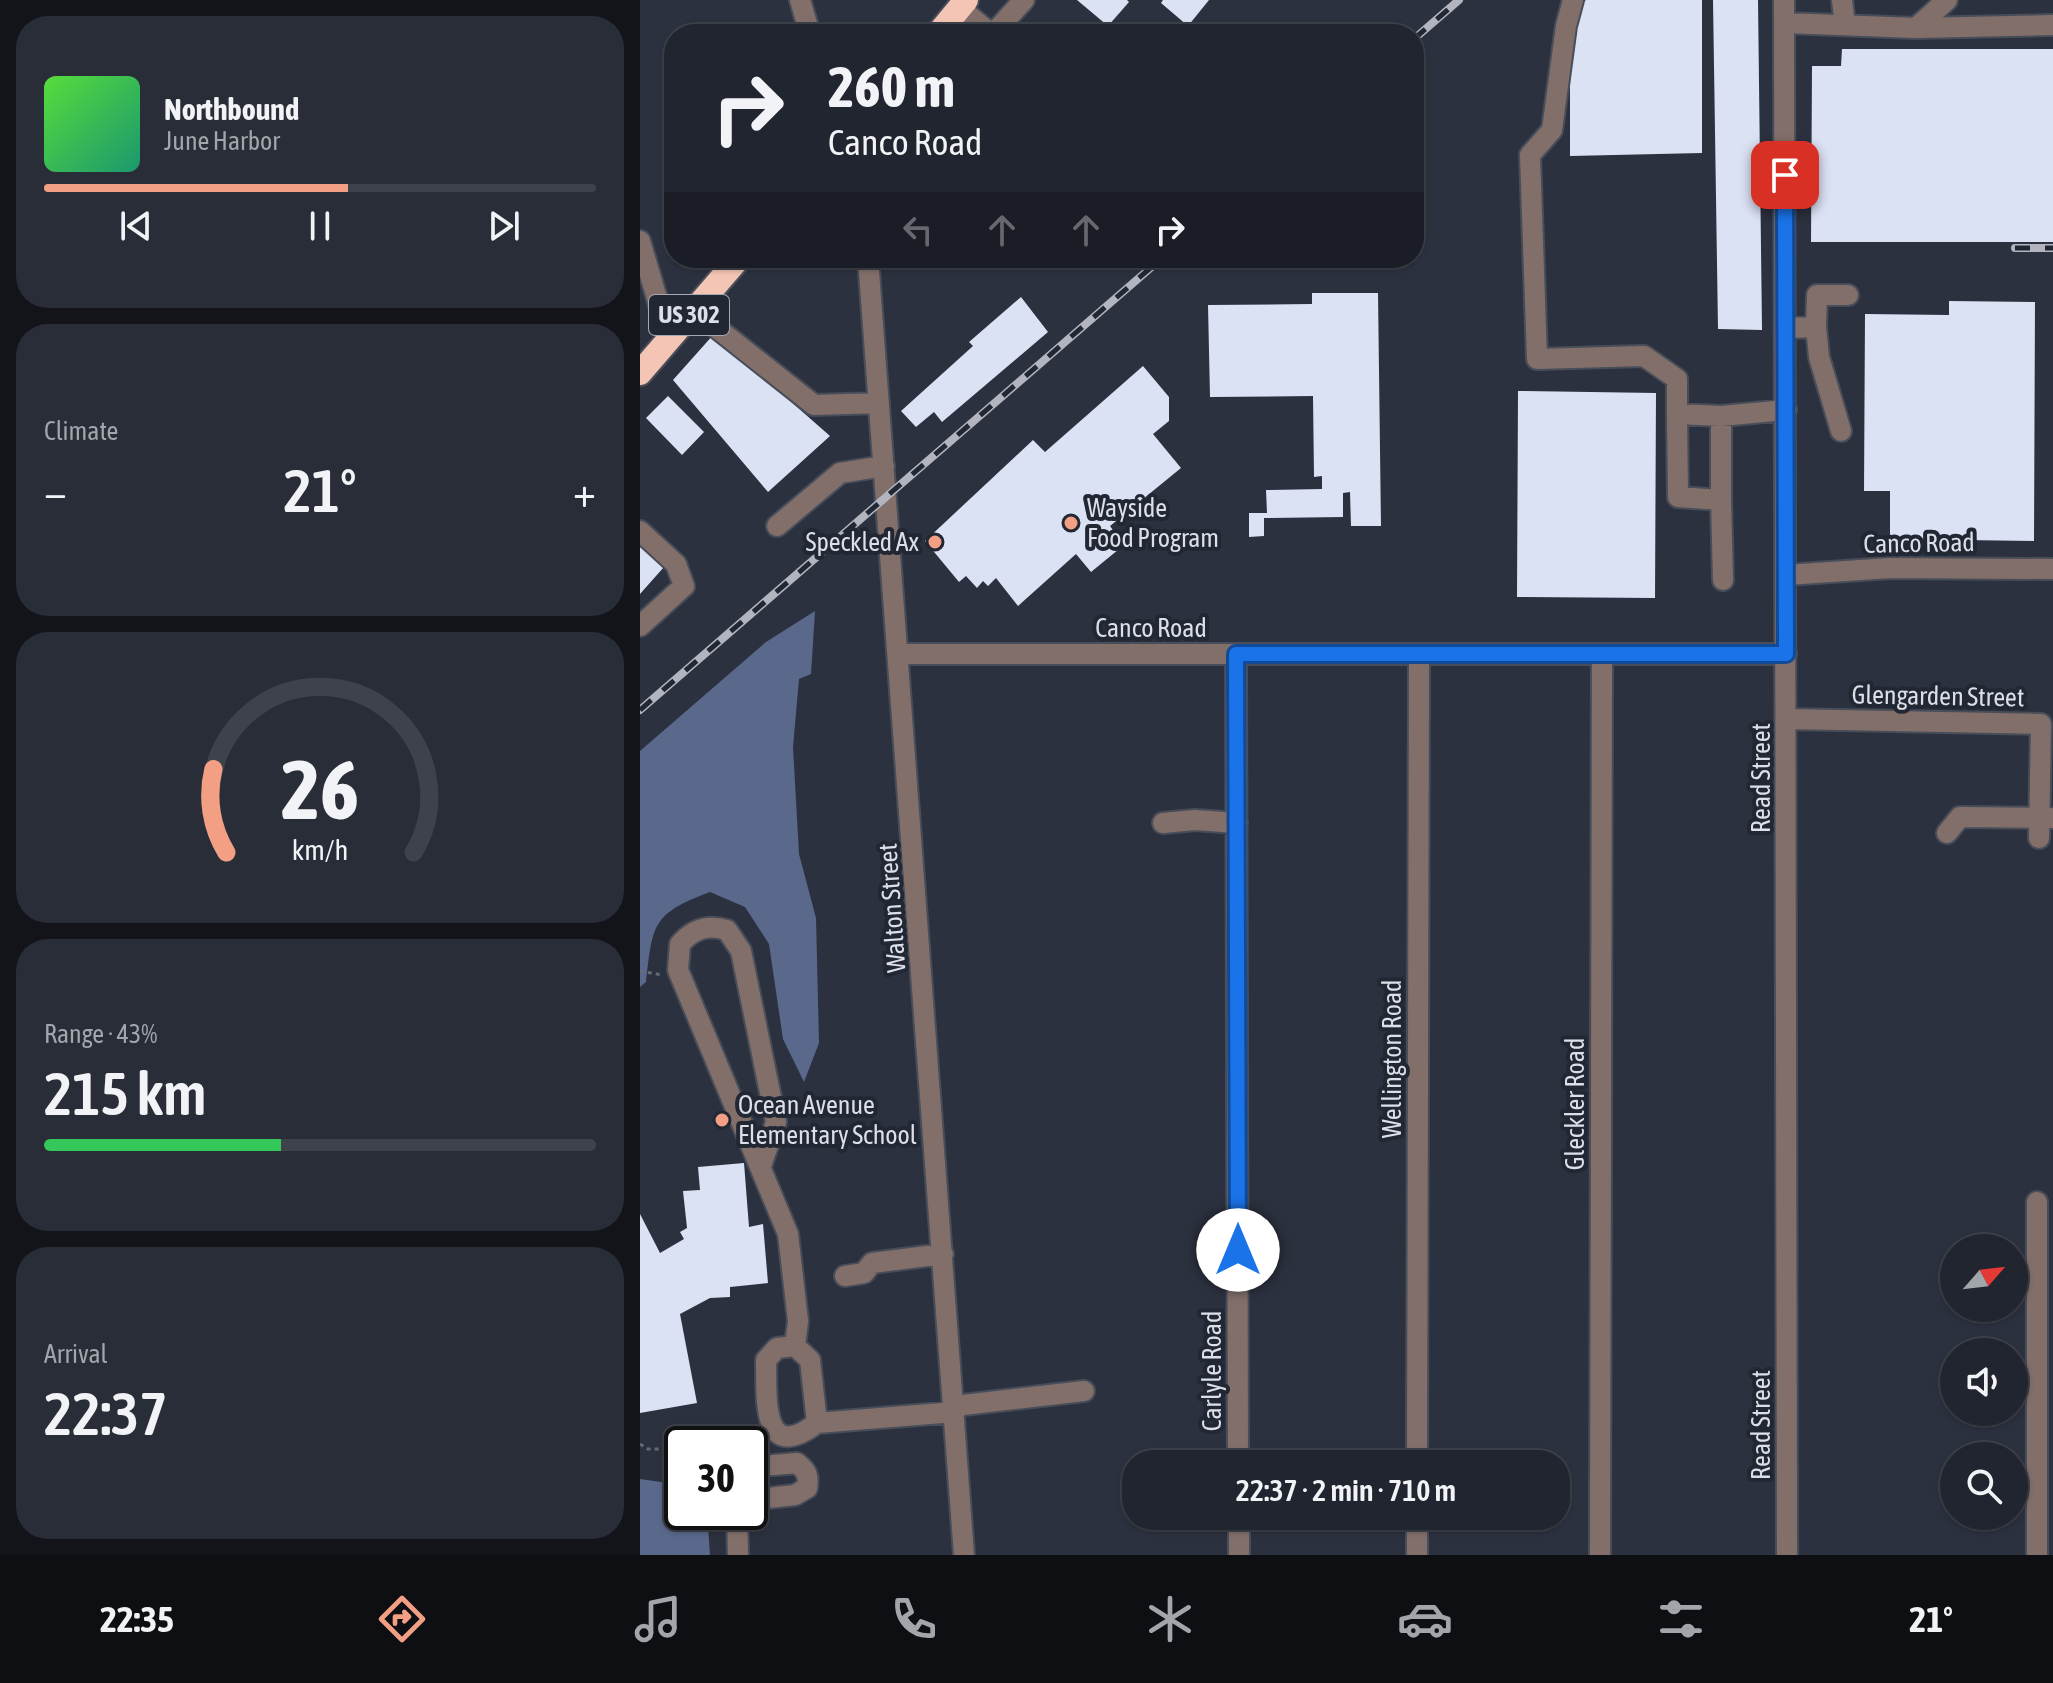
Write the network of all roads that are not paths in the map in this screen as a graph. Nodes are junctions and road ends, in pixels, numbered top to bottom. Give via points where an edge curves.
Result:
1 (800, 0) edge
2 (1024, 0) edge
3 (1573, 0) edge
4 (1784, 0) edge
5 (1842, 0) edge
6 (1947, 0) edge
7 (963, 4) edge
8 (1785, 23) junction
9 (807, 24) edge
10 (950, 24) edge
11 (982, 24) edge
12 (1001, 24) edge
13 (1845, 25) junction
14 (2053, 25) edge
15 (1916, 28) junction
16 (640, 241) edge
17 (730, 268) edge
18 (869, 268) edge
19 (1848, 295) dead end
20 (694, 310) junction
21 (1816, 327) junction
22 (1786, 328) junction
23 (669, 339) junction
24 (640, 373) edge
25 (879, 403) junction
26 (1786, 410) junction
27 (1677, 414) junction
28 (1721, 416) junction
29 (1841, 431) dead end
30 (884, 466) junction
31 (1721, 500) junction
32 (777, 526) dead end
33 (640, 531) edge
34 (2053, 569) edge
35 (1786, 575) junction
36 (1723, 580) dead end
37 (640, 626) edge
38 (900, 654) junction
39 (1236, 654) junction
40 (1419, 654) junction
41 (1602, 654) junction
42 (1786, 654) junction
43 (1787, 719) junction
44 (1163, 823) dead end
45 (1237, 823) junction
46 (2044, 825) edge
47 (1947, 833) dead end
48 (761, 1166) junction
49 (2037, 1202) dead end
50 (943, 1254) junction
51 (845, 1276) dead end
52 (795, 1346) junction
53 (1084, 1391) dead end
54 (954, 1409) junction
55 (817, 1423) junction
56 (1238, 1450) edge
57 (1417, 1450) edge
58 (768, 1465) edge
59 (768, 1498) edge
60 (737, 1530) edge
61 (1239, 1530) edge
62 (1417, 1530) edge
63 (738, 1555) edge
64 (964, 1555) edge
65 (1239, 1555) edge
66 (1417, 1555) edge
67 (1600, 1555) edge
68 (1787, 1555) edge
69 (2037, 1555) edge

1 - 9 street
2 - 12 street
3 - 27 street via 1552,130 1530,155 1537,359 1644,356 1677,379
4 - 8 street, Read Street
5 - 13 street
6 - 15 street
7 - 10 highway
7 - 11 street
8 - 13 street
8 - 22 street, Read Street
13 - 15 street
14 - 15 street
16 - 23 street
17 - 20 highway, US 302
18 - 25 street, Walton Street
19 - 21 street via 1817,295
20 - 23 highway, US 302
20 - 25 street via 814,405
21 - 22 street
21 - 29 street via 1819,357
22 - 26 street, Read Street
23 - 24 highway, US 302
25 - 30 street, Walton Street
26 - 28 street
26 - 35 street, Read Street
27 - 28 street
27 - 31 street via 1678,497
28 - 31 street
30 - 32 street via 840,473
30 - 38 street, Walton Street
31 - 36 street
33 - 37 street via 676,564 684,586
34 - 35 street, Canco Road via 1890,568
35 - 42 street, Read Street
38 - 39 street, Canco Road
38 - 50 street, Walton Street
39 - 40 street, Canco Road
39 - 45 street, Carlyle Road
40 - 41 street, Canco Road
40 - 57 street, Wellington Road
41 - 42 street, Canco Road
41 - 67 street, Gleckler Road
42 - 43 street, Read Street
43 - 46 street, Glengarden Street via 2041,724
43 - 68 street, Read Street
44 - 45 street
45 - 56 street, Carlyle Road
46 - 47 street via 1960,817
48 - 48 street via 776,1122 741,951 727,930 700,928 680,944 678,970
48 - 52 street via 788,1234 798,1321
49 - 69 street
50 - 51 street via 872,1263 864,1273
50 - 54 street, Walton Street
52 - 55 street via 810,1360
52 - 55 street via 777,1348 766,1360 769,1423 784,1435 801,1435
53 - 54 street
54 - 55 street
54 - 64 street, Walton Street
58 - 59 street via 797,1463 809,1478 807,1488 795,1495
60 - 63 street
61 - 65 street
62 - 66 street

